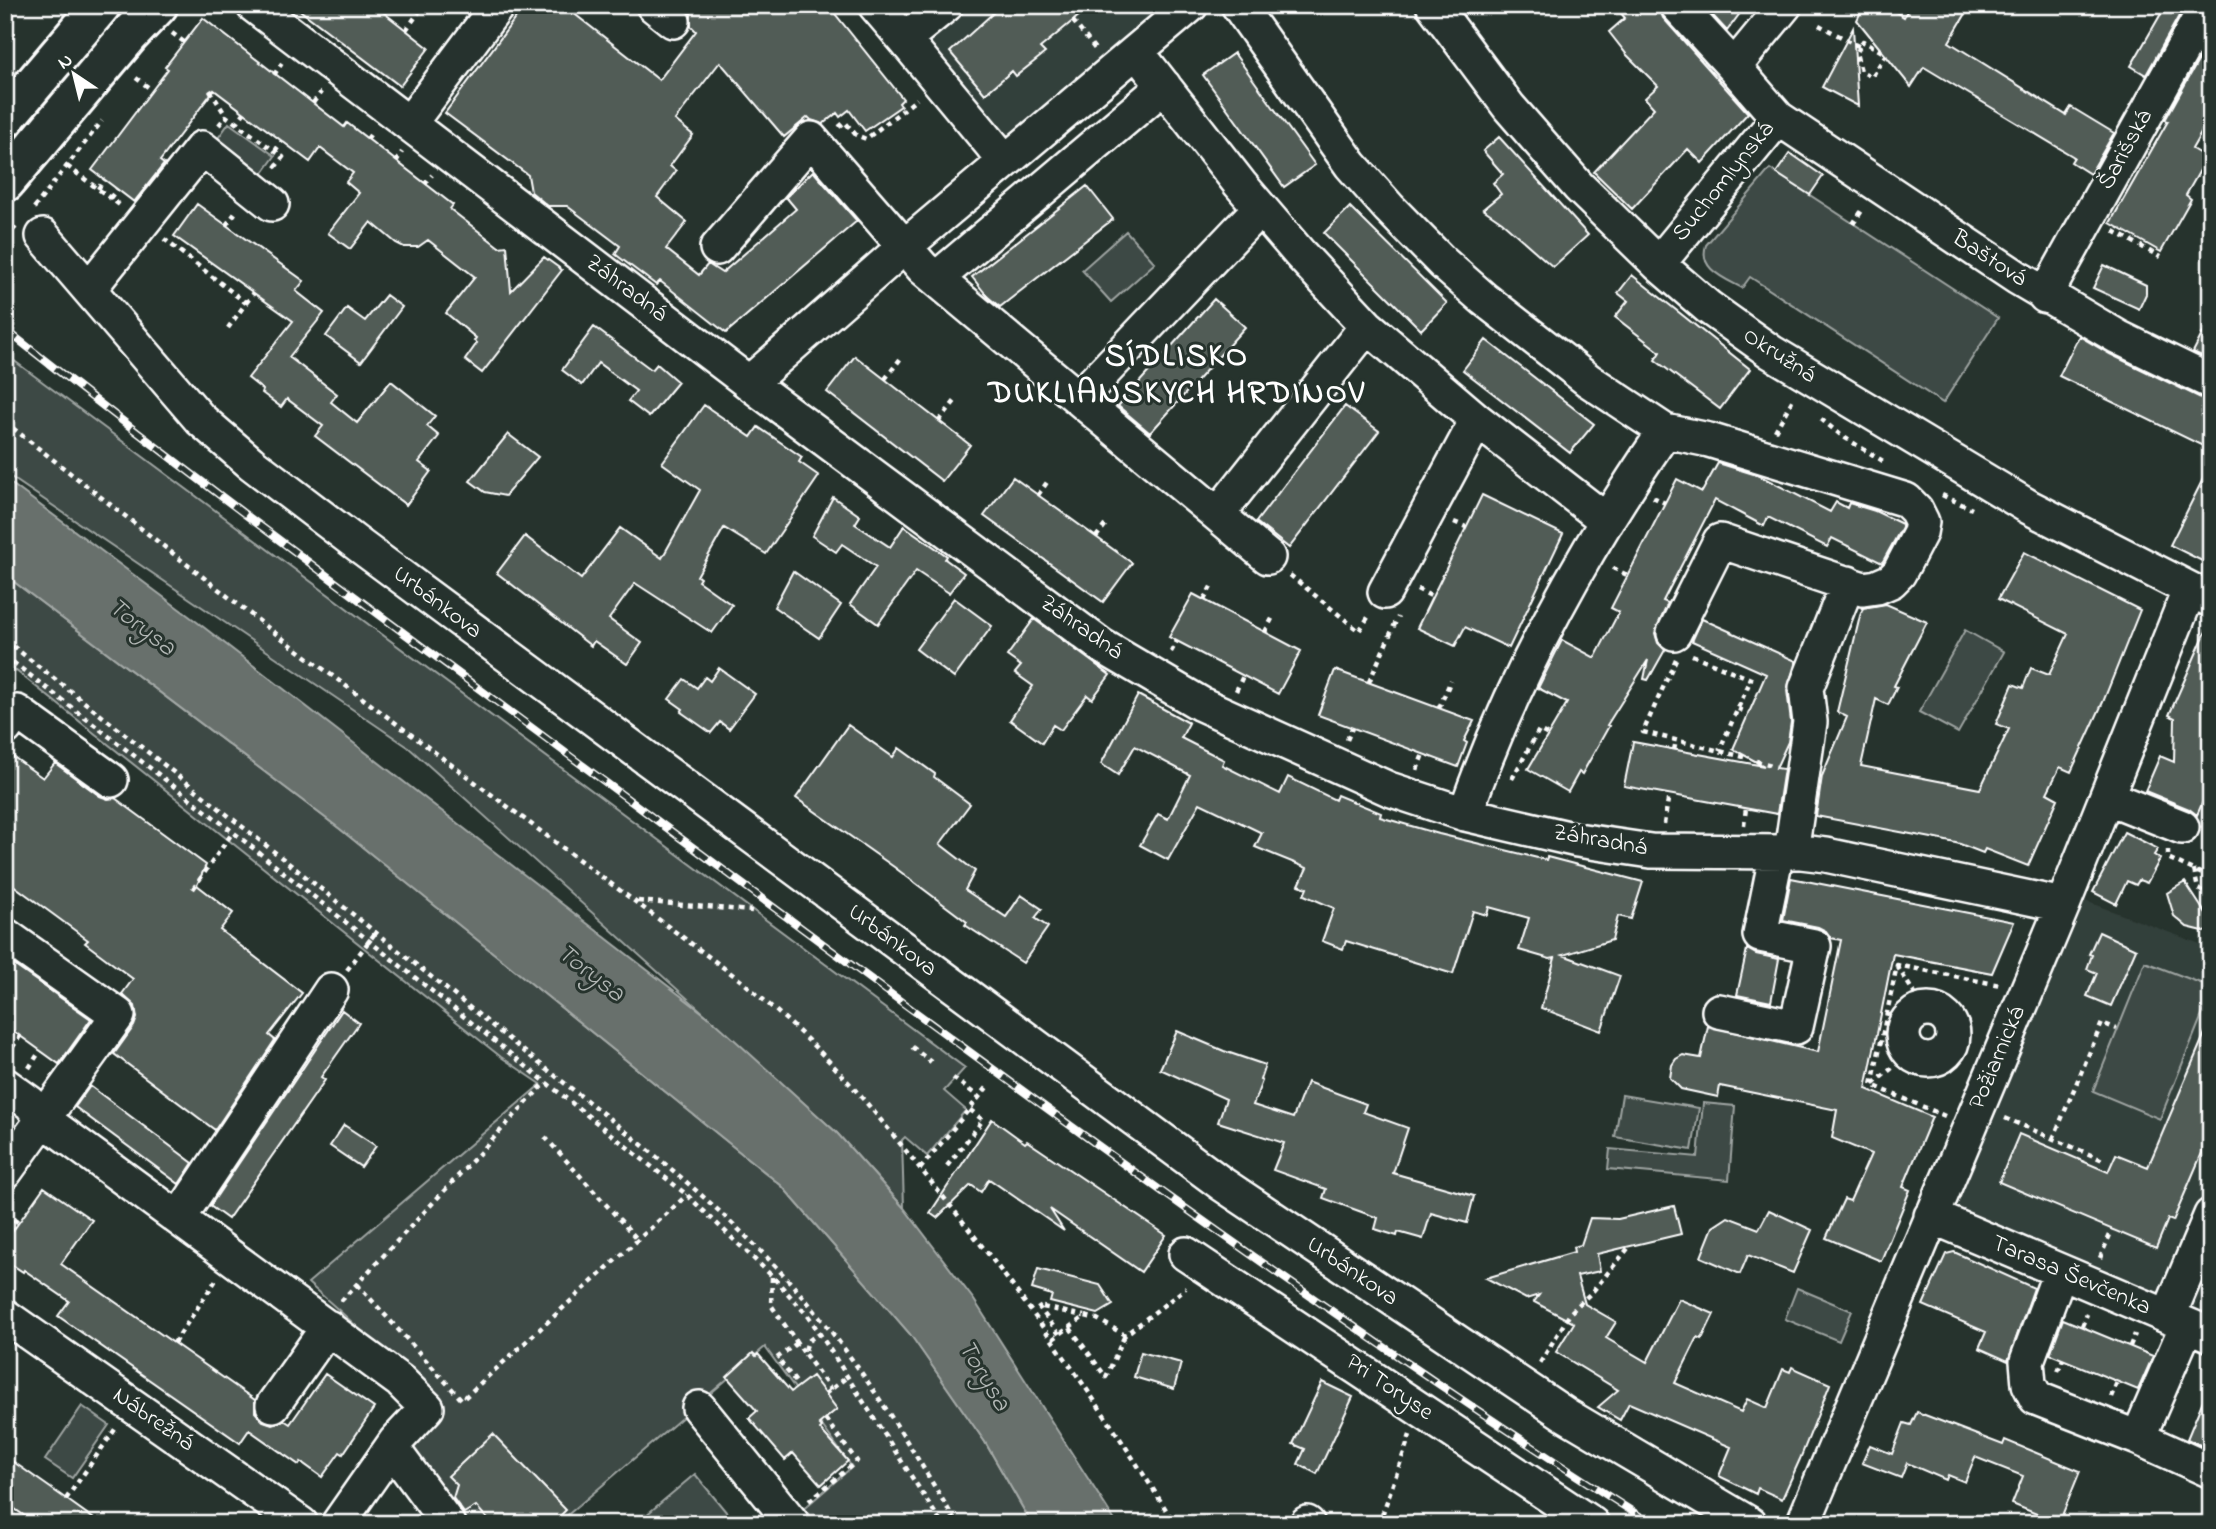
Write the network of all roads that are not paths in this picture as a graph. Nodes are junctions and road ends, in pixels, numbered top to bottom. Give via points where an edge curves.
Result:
1 (253, 5) edge
2 (498, 5) edge
3 (875, 5) edge
4 (946, 5) edge
5 (1191, 5) edge
6 (1238, 5) edge
7 (1433, 5) edge
8 (1677, 5) edge
9 (1785, 5) edge
10 (2207, 5) edge
11 (100, 6) edge
12 (164, 19) edge
13 (904, 39) junction
14 (1137, 52) junction
15 (1734, 67) junction
16 (1164, 86) junction
17 (5, 118) edge
18 (1779, 118) junction
19 (409, 124) junction
20 (1005, 161) junction
21 (5, 182) edge
22 (272, 204) dead end
23 (1260, 208) junction
24 (43, 236) dead end
25 (904, 247) junction
26 (716, 248) dead end
27 (1658, 264) junction
28 (936, 279) junction
29 (89, 289) junction
30 (2045, 296) junction
31 (1367, 326) junction
32 (2211, 382) edge
33 (749, 383) junction
34 (1079, 398) junction
35 (1477, 420) junction
36 (1665, 431) junction
37 (1218, 514) junction
38 (1607, 522) junction
39 (1268, 557) road end
40 (1848, 583) junction
41 (1399, 590) road end
42 (2200, 595) edge
43 (1674, 633) dead end
44 (11, 720) edge
45 (111, 780) dead end
46 (2107, 797) junction
47 (1465, 814) junction
48 (2182, 827) dead end
49 (1784, 852) junction
50 (2063, 905) junction
51 (5, 935) edge
52 (331, 990) road end
53 (1720, 1011) dead end
54 (1952, 1043) junction
55 (1997, 1060) junction
56 (15, 1080) edge
57 (43, 1119) junction
58 (5, 1172) edge
59 (2211, 1215) edge
60 (1931, 1216) junction
61 (179, 1218) junction
62 (1200, 1262) road end
63 (2060, 1272) junction
64 (5, 1316) edge
65 (325, 1324) junction
66 (2189, 1326) edge
67 (273, 1405) dead end
68 (699, 1408) dead end
69 (2138, 1438) junction
70 (391, 1448) junction
71 (2211, 1471) edge
72 (792, 1521) edge
73 (301, 1524) edge
74 (338, 1524) edge
75 (447, 1524) edge
76 (1592, 1524) edge
77 (1750, 1524) edge
78 (1803, 1524) edge

1 - 19 street, Záhradná
2 - 19 street
3 - 13 street
4 - 13 street
5 - 14 street
6 - 36 street via 1352,165 1443,262 1566,364
7 - 27 street, Okružná via 1509,107 1579,187
8 - 15 street
9 - 15 street
10 - 30 street, Šarišská
11 - 17 main road
12 - 21 main road via 129,35
13 - 20 street
14 - 16 street
14 - 20 street
15 - 18 street, Suchomlynská
16 - 23 street
16 - 28 street
18 - 27 street, Suchomlynská
18 - 30 street, Baštová
19 - 33 street, Záhradná
20 - 25 street
22 - 29 street via 202,148
23 - 31 street
23 - 34 street
24 - 29 street, Urbánkova
25 - 26 street via 811,139
25 - 28 street
25 - 33 street
27 - 42 street, Okružná via 1771,352 1803,387
28 - 34 street
29 - 77 street, Urbánkova via 200,419 360,546 1222,1184 1566,1415
30 - 32 street, Baštová
31 - 35 street
31 - 37 street
33 - 47 street, Záhradná via 1102,646 1201,704 1285,743 1389,789
34 - 37 street
35 - 38 street
35 - 41 street
36 - 38 street
36 - 40 street via 1906,500 1922,522 1899,573 1877,587 1863,589
37 - 39 street
38 - 47 street via 1511,699
40 - 43 street via 1720,541
40 - 49 street via 1806,688 1810,722
42 - 46 street, Požiarnická
44 - 45 street
46 - 48 street
46 - 50 street, Požiarnická
47 - 49 street, Záhradná via 1651,851
49 - 50 street, Záhradná via 1826,855
49 - 53 street via 1760,934 1814,946 1796,1027
50 - 55 street, Požiarnická
51 - 57 street via 118,1014
52 - 61 street
54 - 54 street via 1952,1026 1941,1013 1925,1010 1910,1017 1903,1031 1905,1047 1917,1058 1942,1057
54 - 55 street
55 - 60 street, Požiarnická
56 - 57 street
57 - 58 street
57 - 61 street
59 - 66 street
60 - 63 street, Tarasa Ševčenka
60 - 78 street, Požiarnická
61 - 65 street
62 - 76 street, Pri Toryse
63 - 66 street, Tarasa Ševčenka
63 - 69 street via 2027,1361 2029,1384 2036,1398
64 - 73 street, Nábrežná
65 - 67 street
65 - 70 street via 400,1381 427,1408
66 - 69 street
68 - 72 street
69 - 71 street
70 - 74 street
70 - 75 street

